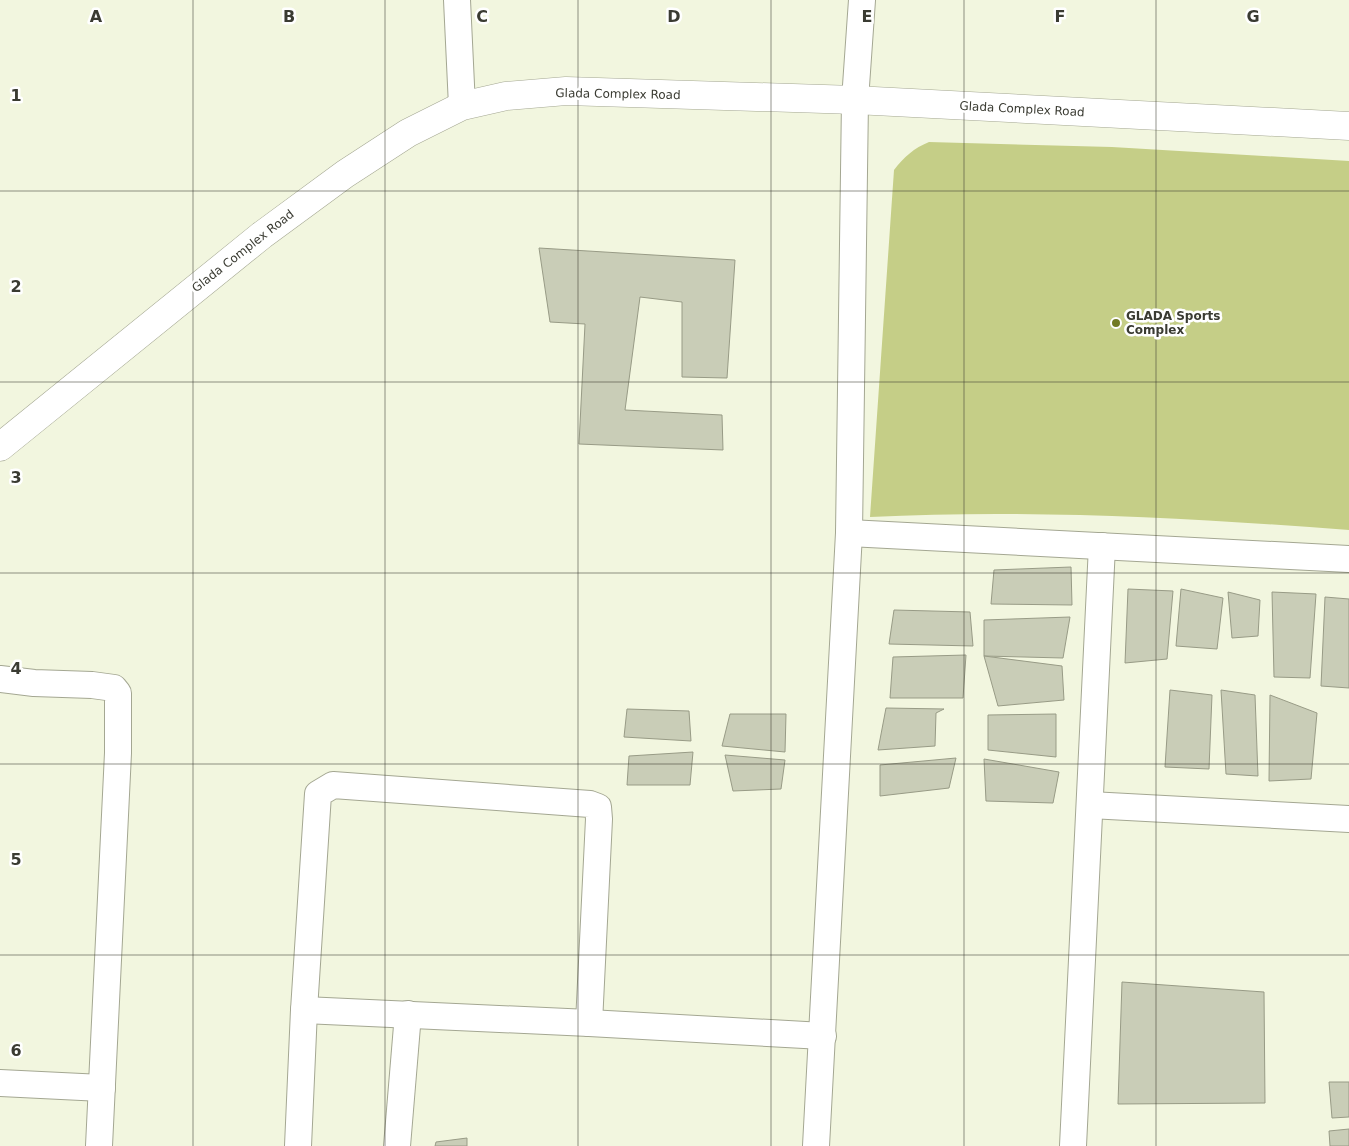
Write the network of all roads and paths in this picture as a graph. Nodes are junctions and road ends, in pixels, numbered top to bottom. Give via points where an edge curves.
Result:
1 (458, 0) edge
2 (862, 0) edge
3 (855, 100) junction
4 (462, 106) junction
5 (1349, 126) edge
6 (0, 446) edge
7 (849, 533) junction
8 (1102, 546) junction
9 (1349, 559) edge
10 (0, 679) edge
11 (1090, 805) junction
12 (1349, 819) edge
13 (304, 1010) junction
14 (408, 1014) junction
15 (589, 1023) junction
16 (823, 1036) junction
17 (0, 1083) edge
18 (102, 1088) junction
19 (99, 1146) edge
20 (298, 1146) edge
21 (397, 1146) edge
22 (816, 1146) edge
23 (1073, 1146) edge

1 - 4 street
2 - 3 street
3 - 4 street, Glada Complex Road via 566,92 506,96
3 - 5 street, Glada Complex Road
3 - 7 street
4 - 6 street, Glada Complex Road via 408,133 345,174 269,230
7 - 8 street
7 - 16 street
8 - 9 street
8 - 11 street
10 - 18 street via 92,685 114,688 118,693
11 - 12 street
11 - 23 street
13 - 14 street
13 - 15 street via 318,794 333,785 590,804 598,808
13 - 20 street
14 - 15 street
14 - 21 street
15 - 16 street
16 - 22 street
17 - 18 street
18 - 19 street

